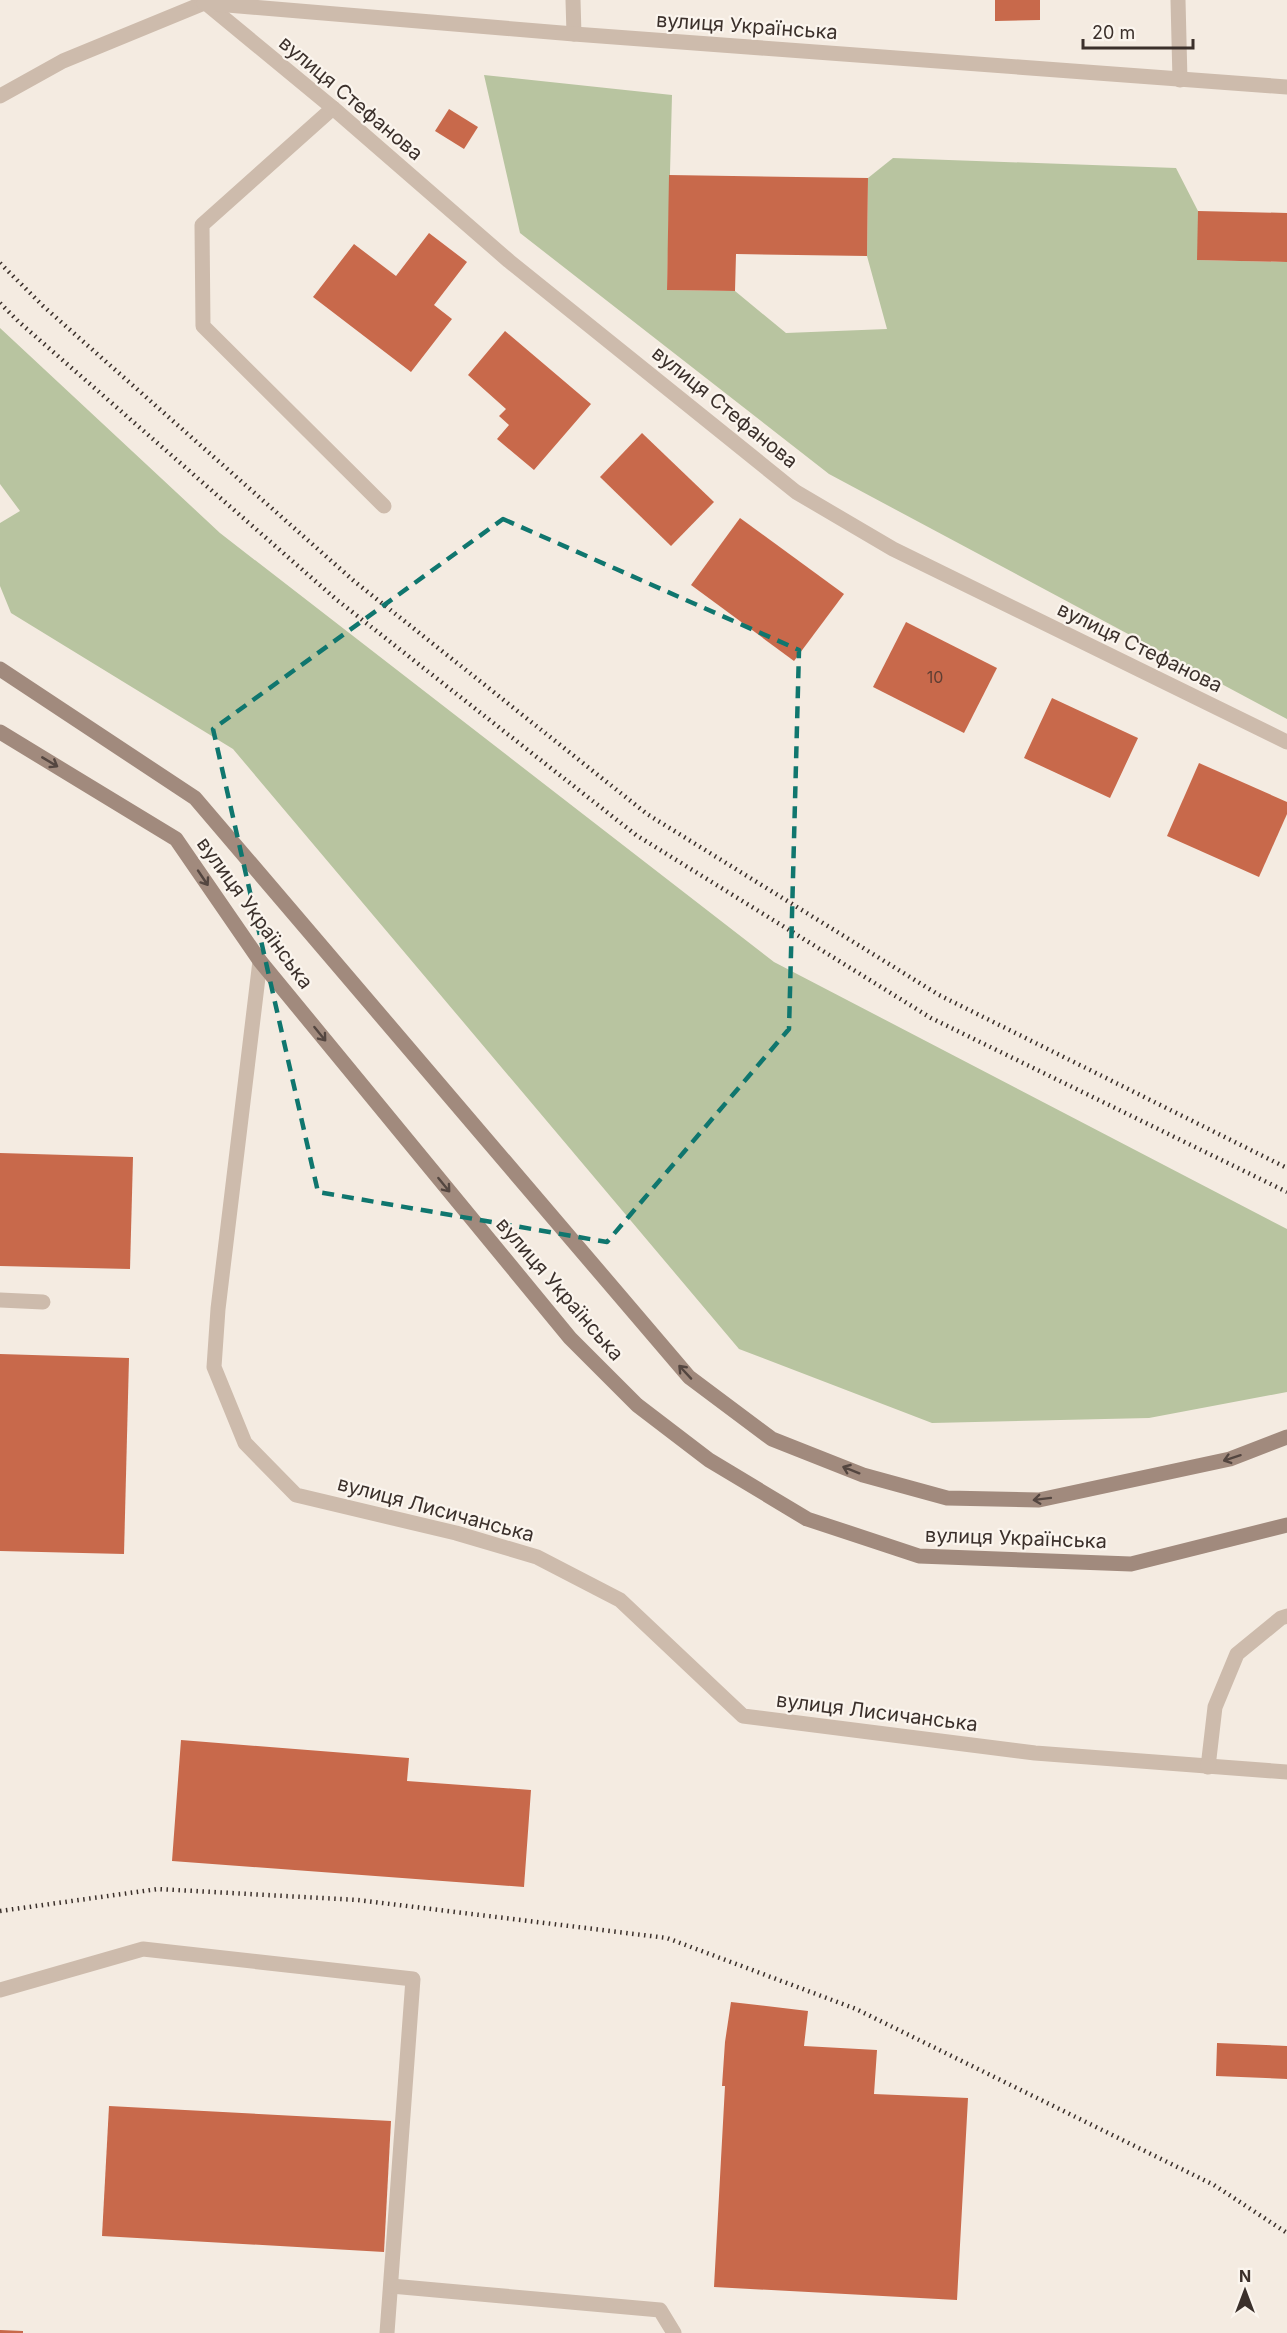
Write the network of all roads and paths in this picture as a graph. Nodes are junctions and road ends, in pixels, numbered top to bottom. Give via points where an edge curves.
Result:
1 (573, 0) edge
2 (1178, 0) edge
3 (203, 1) edge
4 (574, 34) junction
5 (1180, 80) junction
6 (1287, 87) edge
7 (0, 96) edge
8 (333, 108) junction
9 (384, 506) dead end
10 (0, 669) edge
11 (0, 732) edge
12 (1287, 742) edge
13 (260, 961) junction
14 (0, 1300) edge
15 (43, 1302) dead end
16 (1287, 1437) edge
17 (1287, 1525) edge
18 (1287, 1616) edge
19 (1208, 1767) junction
20 (1287, 1772) edge
21 (0, 1990) edge
22 (391, 2286) junction
23 (387, 2333) edge
24 (674, 2333) edge

1 - 4 street
2 - 5 street
3 - 4 street, вулиця Українська
3 - 7 street via 63,62
3 - 8 street, вулиця Стефанова
4 - 5 street, вулиця Українська
5 - 6 street, вулиця Українська
8 - 9 street via 202,225 203,326
8 - 12 street, вулиця Стефанова via 509,261 796,492 893,549
16 -> 10 main road, вулиця Українська via 1230,1459 1039,1500 947,1498 863,1475 772,1439 689,1377 195,798
11 -> 13 main road, вулиця Українська via 176,839
13 -> 17 main road, вулиця Українська via 570,1338 637,1406 709,1460 807,1519 919,1556 1131,1564
13 - 19 street, вулиця Лисичанська via 214,1367 245,1443 296,1495 456,1533 537,1557 620,1600 743,1716 1035,1753
14 - 15 street
18 - 19 street via 1237,1654 1215,1707
19 - 20 street, вулиця Лисичанська
21 - 22 street via 143,1949 413,1979
22 - 23 street
22 - 24 street via 660,2310

